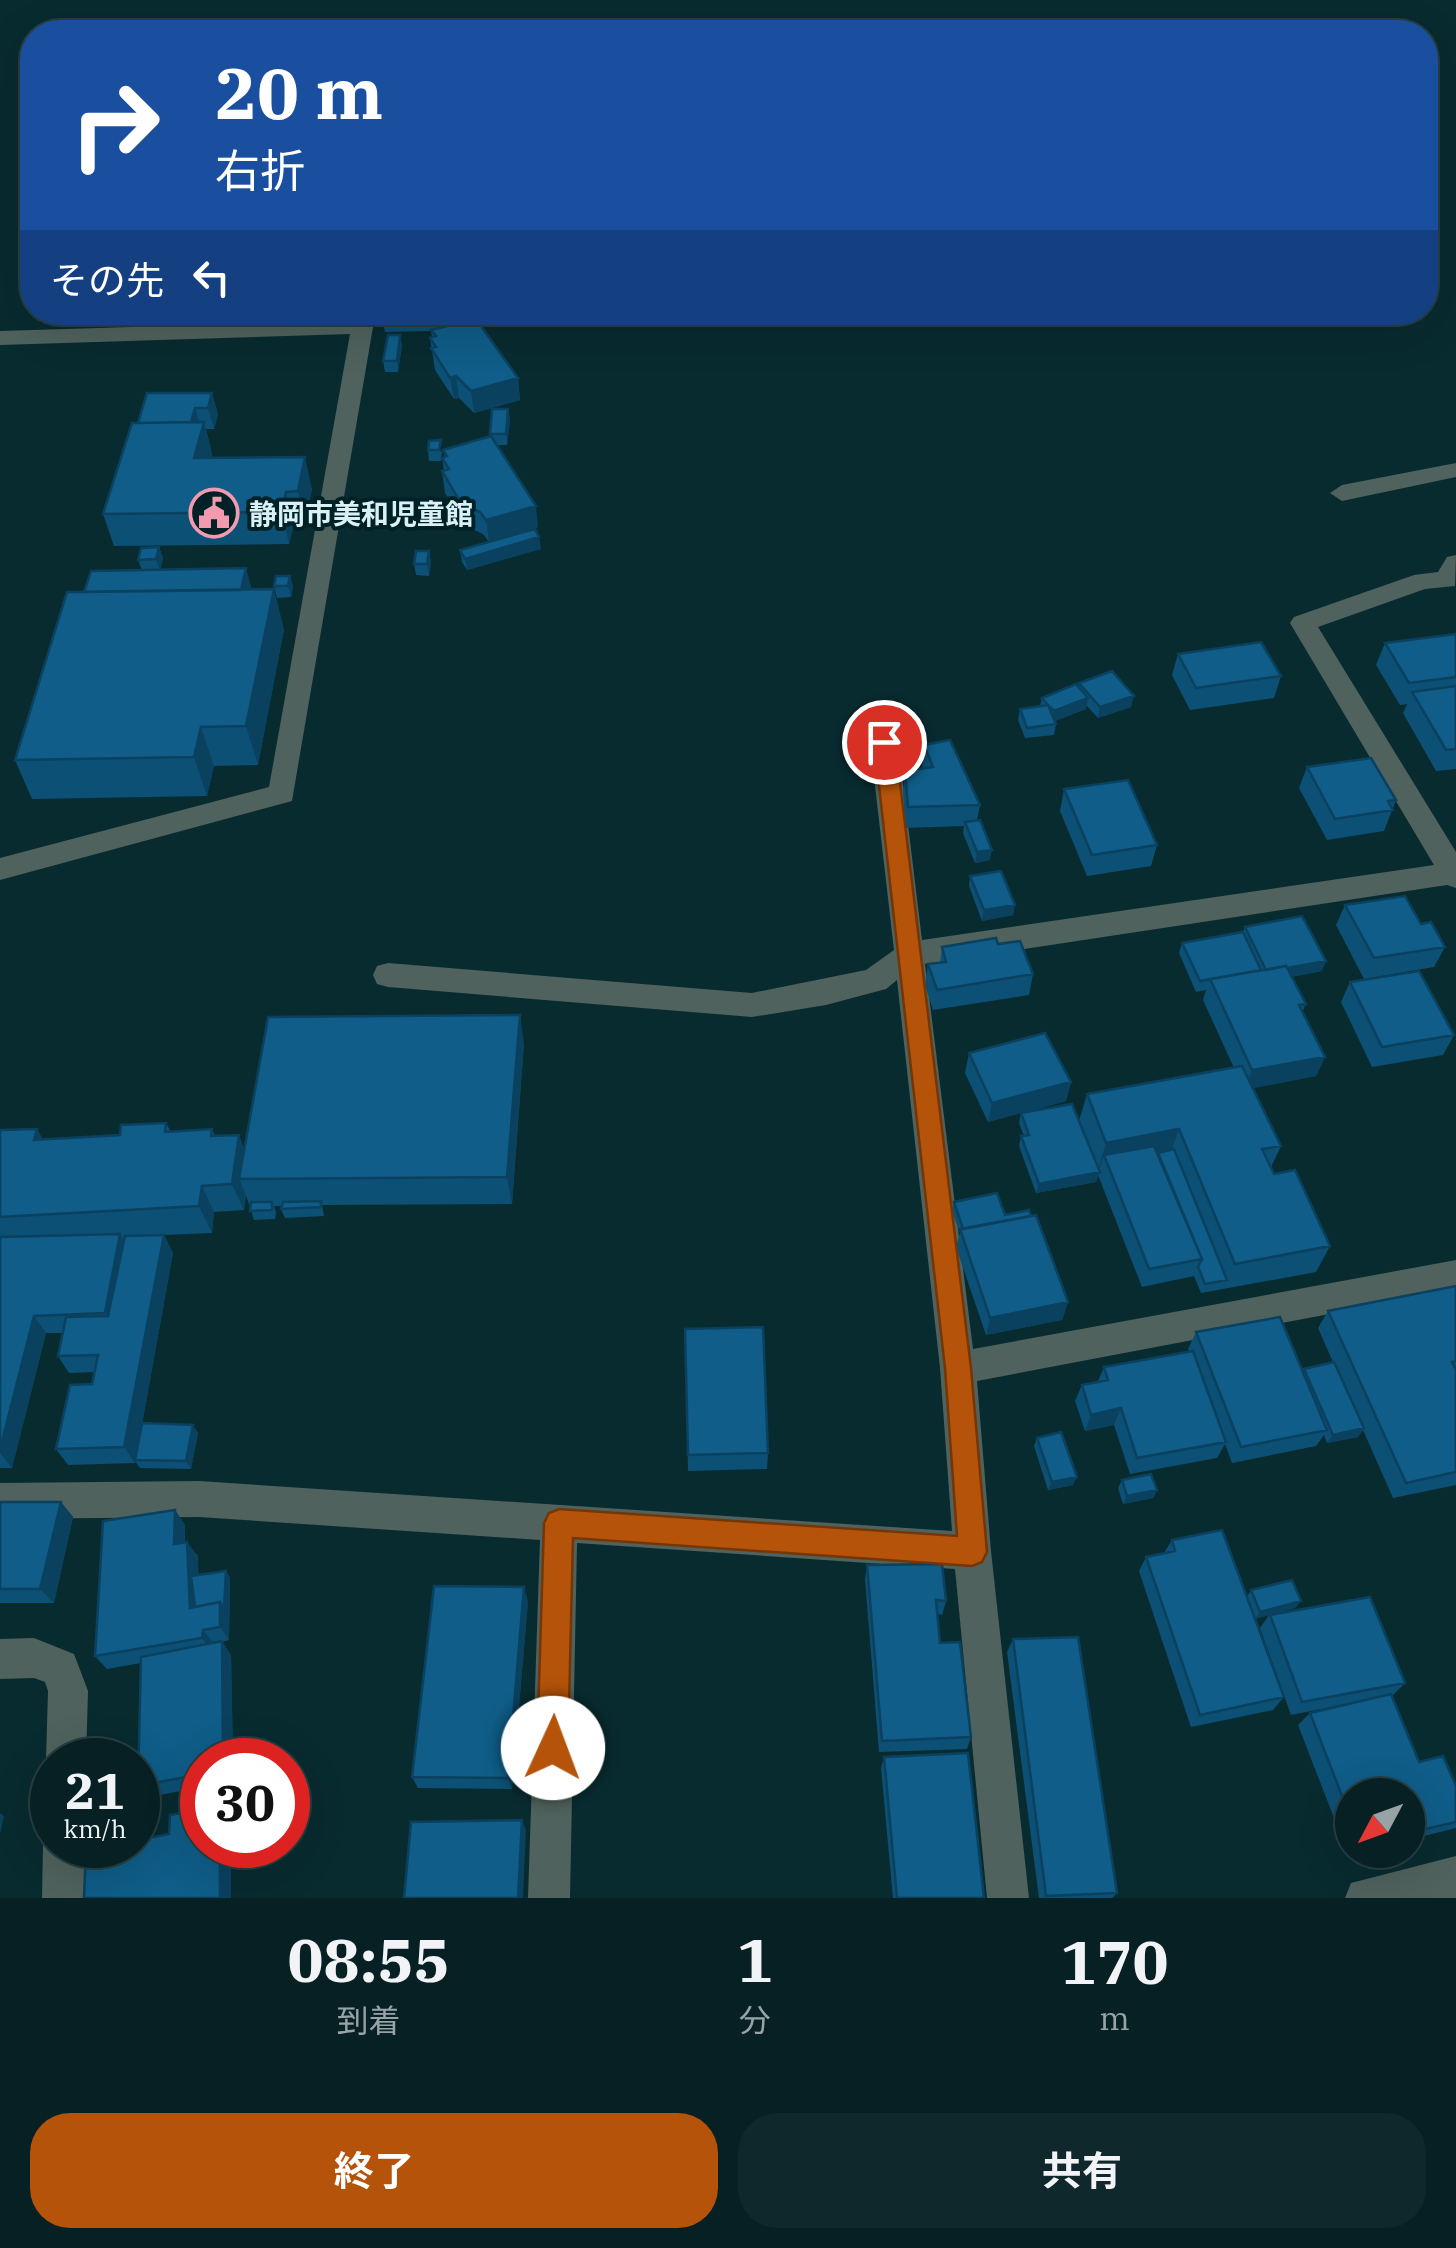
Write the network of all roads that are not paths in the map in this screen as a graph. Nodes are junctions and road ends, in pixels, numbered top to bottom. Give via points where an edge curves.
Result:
1 (0, 338) edge
2 (1456, 470) edge
3 (1342, 493) dead end
4 (1456, 563) edge
5 (884, 742) dead end
6 (0, 869) edge
7 (1455, 875) edge
8 (910, 954) junction
9 (388, 975) dead end
10 (1456, 1275) edge
11 (958, 1368) junction
12 (0, 1501) edge
13 (559, 1523) junction
14 (972, 1552) junction
15 (0, 1658) edge
16 (67, 1738) edge
17 (64, 1868) edge
18 (1456, 1877) edge
19 (63, 1898) edge
20 (549, 1898) edge
21 (1008, 1898) edge
22 (1366, 1898) edge

1 - 6 street via 362,327 282,794
2 - 3 street
4 - 7 street via 1446,580 1423,580 1303,624
5 - 8 street
7 - 8 street
8 - 9 street via 876,980 752,1004
8 - 11 street
10 - 11 street
11 - 14 street
12 - 13 street via 199,1499
13 - 14 street
13 - 20 street
14 - 21 street
15 - 16 street via 34,1658 60,1668 68,1691
17 - 19 street
18 - 22 street

